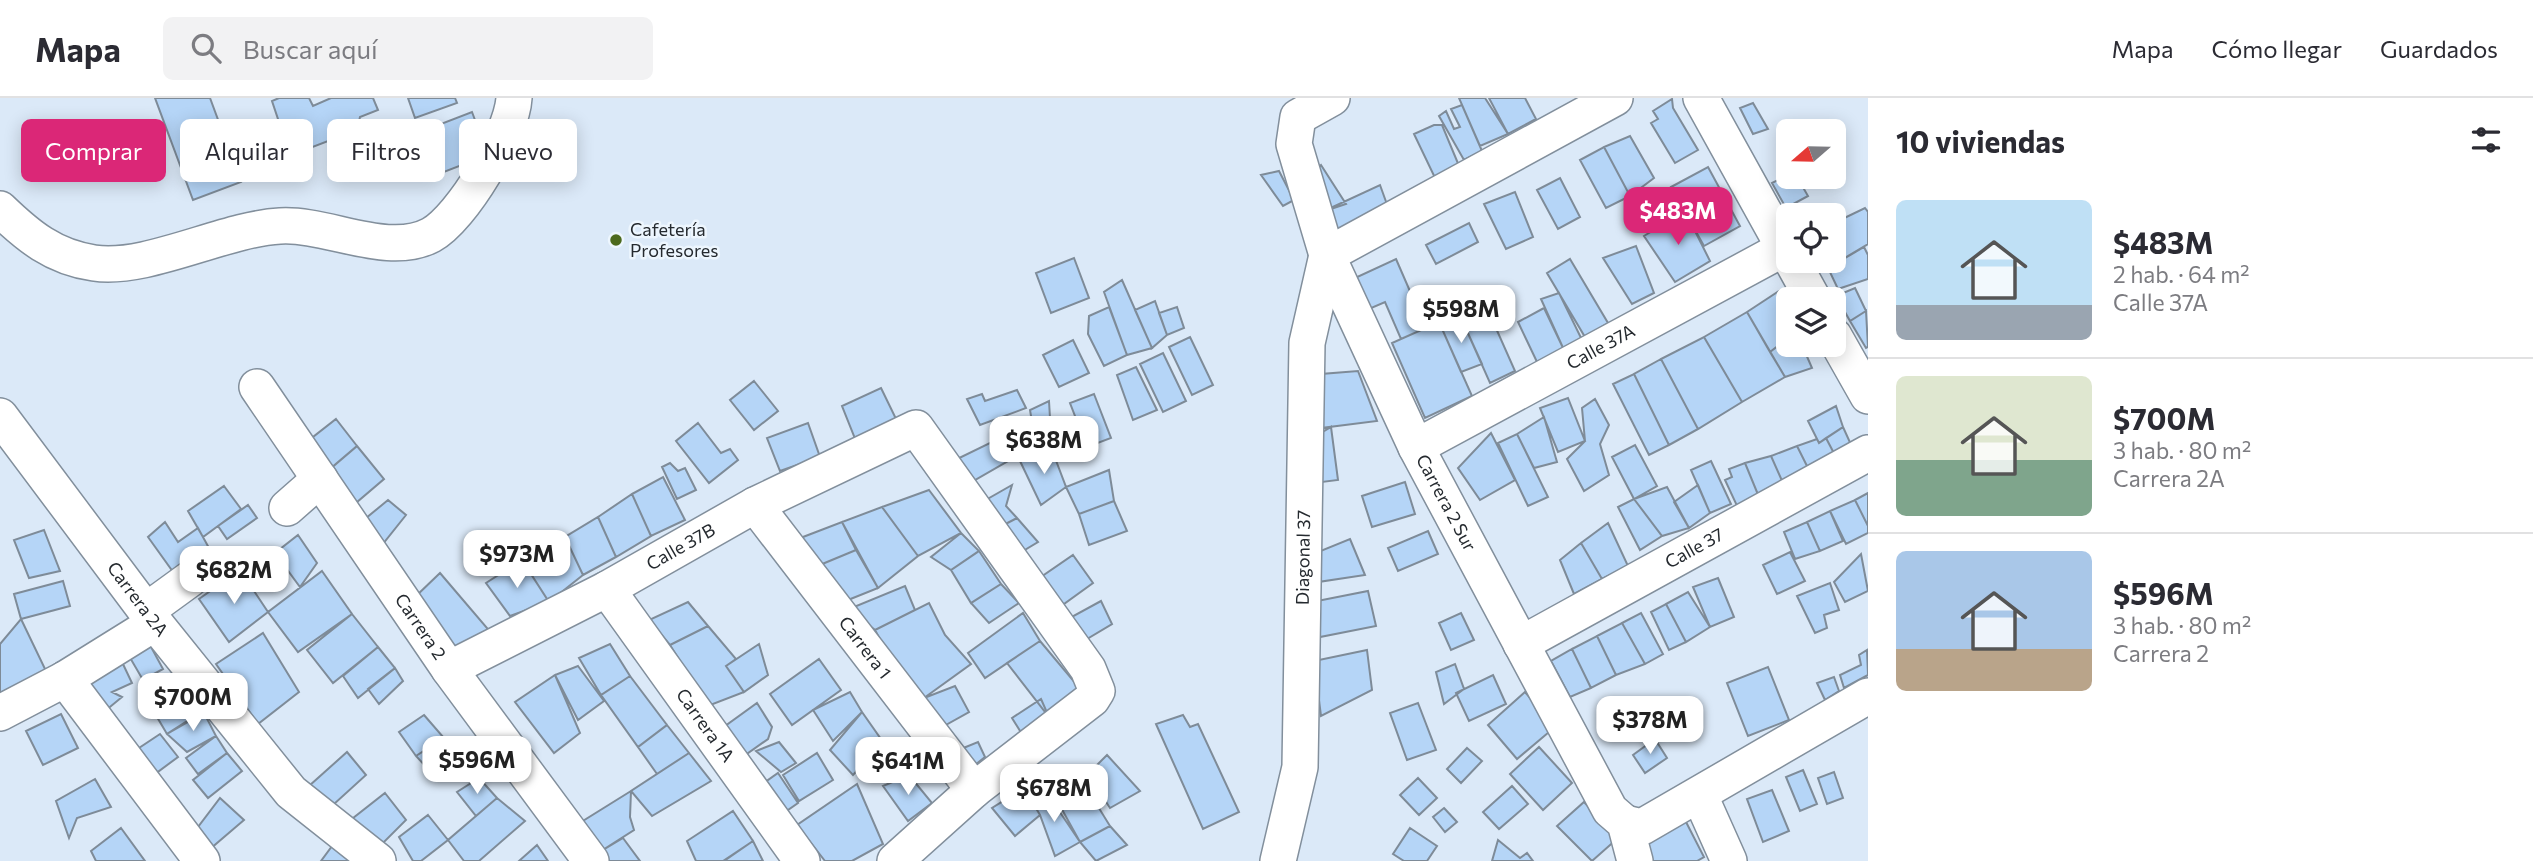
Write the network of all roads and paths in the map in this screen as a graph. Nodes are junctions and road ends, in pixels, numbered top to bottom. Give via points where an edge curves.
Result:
1 (514, 98) edge
2 (1332, 98) edge
3 (1615, 98) edge
4 (1701, 98) edge
5 (0, 209) edge
6 (1776, 233) edge
7 (1327, 255) junction
8 (1776, 261) edge
9 (1846, 357) edge
10 (257, 387) dead end
11 (1868, 396) edge
12 (0, 416) edge
13 (1416, 447) junction
14 (1868, 453) edge
15 (320, 479) junction
16 (755, 505) junction
17 (287, 508) dead end
18 (190, 579) dead end
19 (607, 589) junction
20 (151, 617) junction
21 (1521, 644) junction
22 (449, 669) junction
23 (65, 679) junction
24 (1868, 696) edge
25 (0, 713) edge
26 (974, 790) junction
27 (1700, 796) junction
28 (1625, 823) junction
29 (202, 861) edge
30 (378, 861) edge
31 (591, 861) edge
32 (802, 861) edge
33 (895, 861) edge
34 (1278, 861) edge
35 (1635, 861) edge
36 (1729, 861) edge

1 - 5 street via 505,136 449,221 432,235 413,242 391,243 305,226 278,226 124,263 96,264 63,257 30,238
2 - 7 street, Carrera 2 Sur via 1298,117 1294,144
3 - 7 street
4 - 6 street
7 - 13 street, Carrera 2 Sur
7 - 34 street, Diagonal 37 via 1307,343 1300,767
8 - 13 street, Calle 37A
9 - 11 street
10 - 15 street, Carrera 2
12 - 20 street, Carrera 2A
13 - 21 street, Carrera 2 Sur
14 - 21 street, Calle 37
15 - 17 street
15 - 22 street, Carrera 2
16 - 19 street, Calle 37B
16 - 26 street, Carrera 1
16 - 26 street, Calle 37B via 916,428 1095,680 1097,691
18 - 20 street
19 - 22 street, Calle 37B
19 - 32 street, Carrera 1A
20 - 23 street
20 - 30 street, Carrera 2A via 291,792
21 - 28 street, Carrera 2 Sur via 1610,810
22 - 31 street, Carrera 2
23 - 25 street
23 - 29 street
24 - 27 street
26 - 33 street
27 - 28 street via 1642,827
27 - 36 street
28 - 35 street, Carrera 2 Sur

